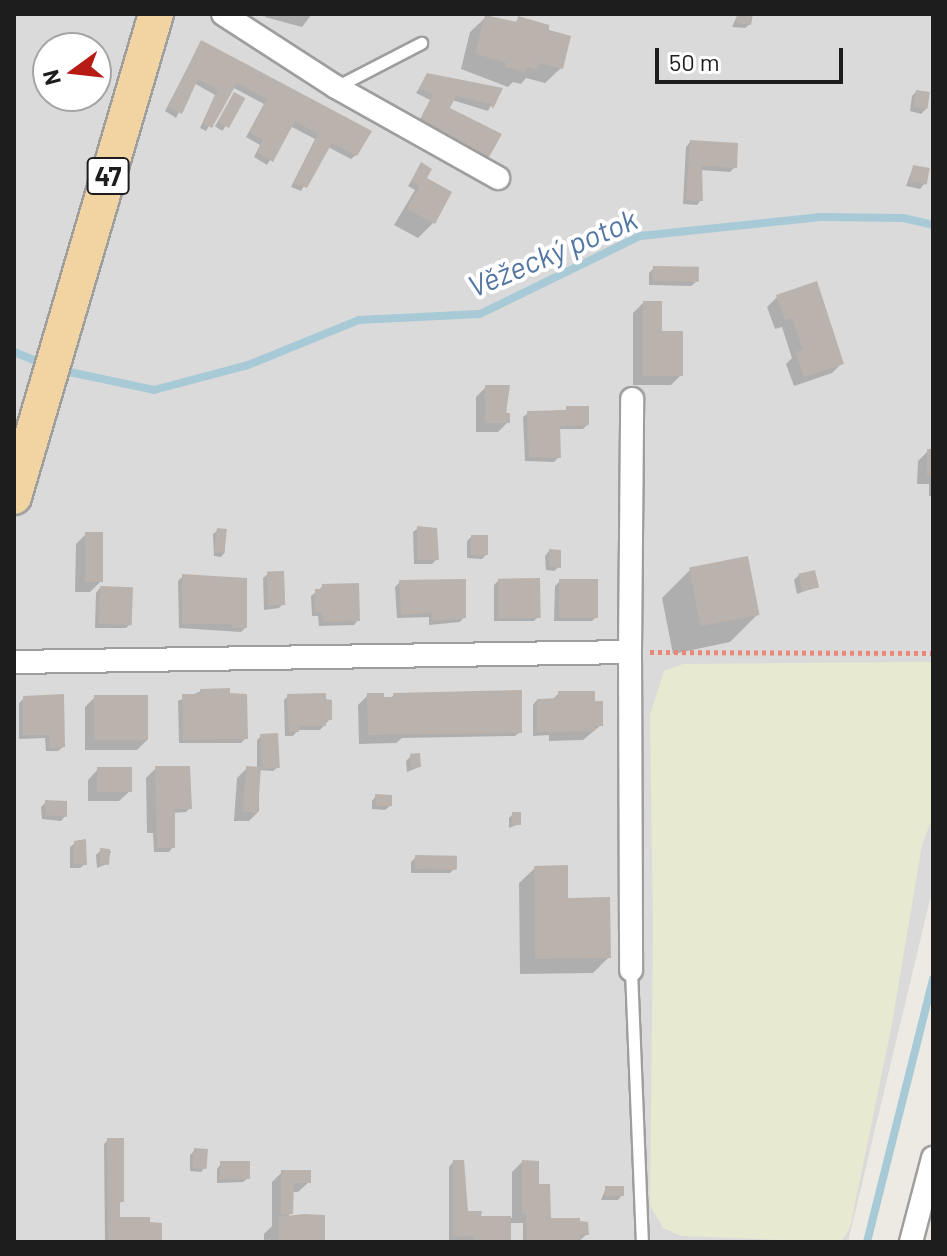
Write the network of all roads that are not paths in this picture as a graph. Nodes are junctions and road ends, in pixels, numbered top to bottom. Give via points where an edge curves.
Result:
1 (156, 14) edge
2 (223, 14) edge
3 (421, 43) dead end
4 (336, 87) junction
5 (498, 178) dead end
6 (632, 399) dead end
7 (14, 497) edge
8 (630, 652) junction
9 (14, 662) edge
10 (631, 970) joint
11 (933, 1158) edge
12 (642, 1242) edge
13 (911, 1242) edge

1 - 7 main road, 47
2 - 4 street
3 - 4 lane
4 - 5 street
6 - 8 street
8 - 9 street
8 - 10 street
10 - 12 lane
11 - 13 street

